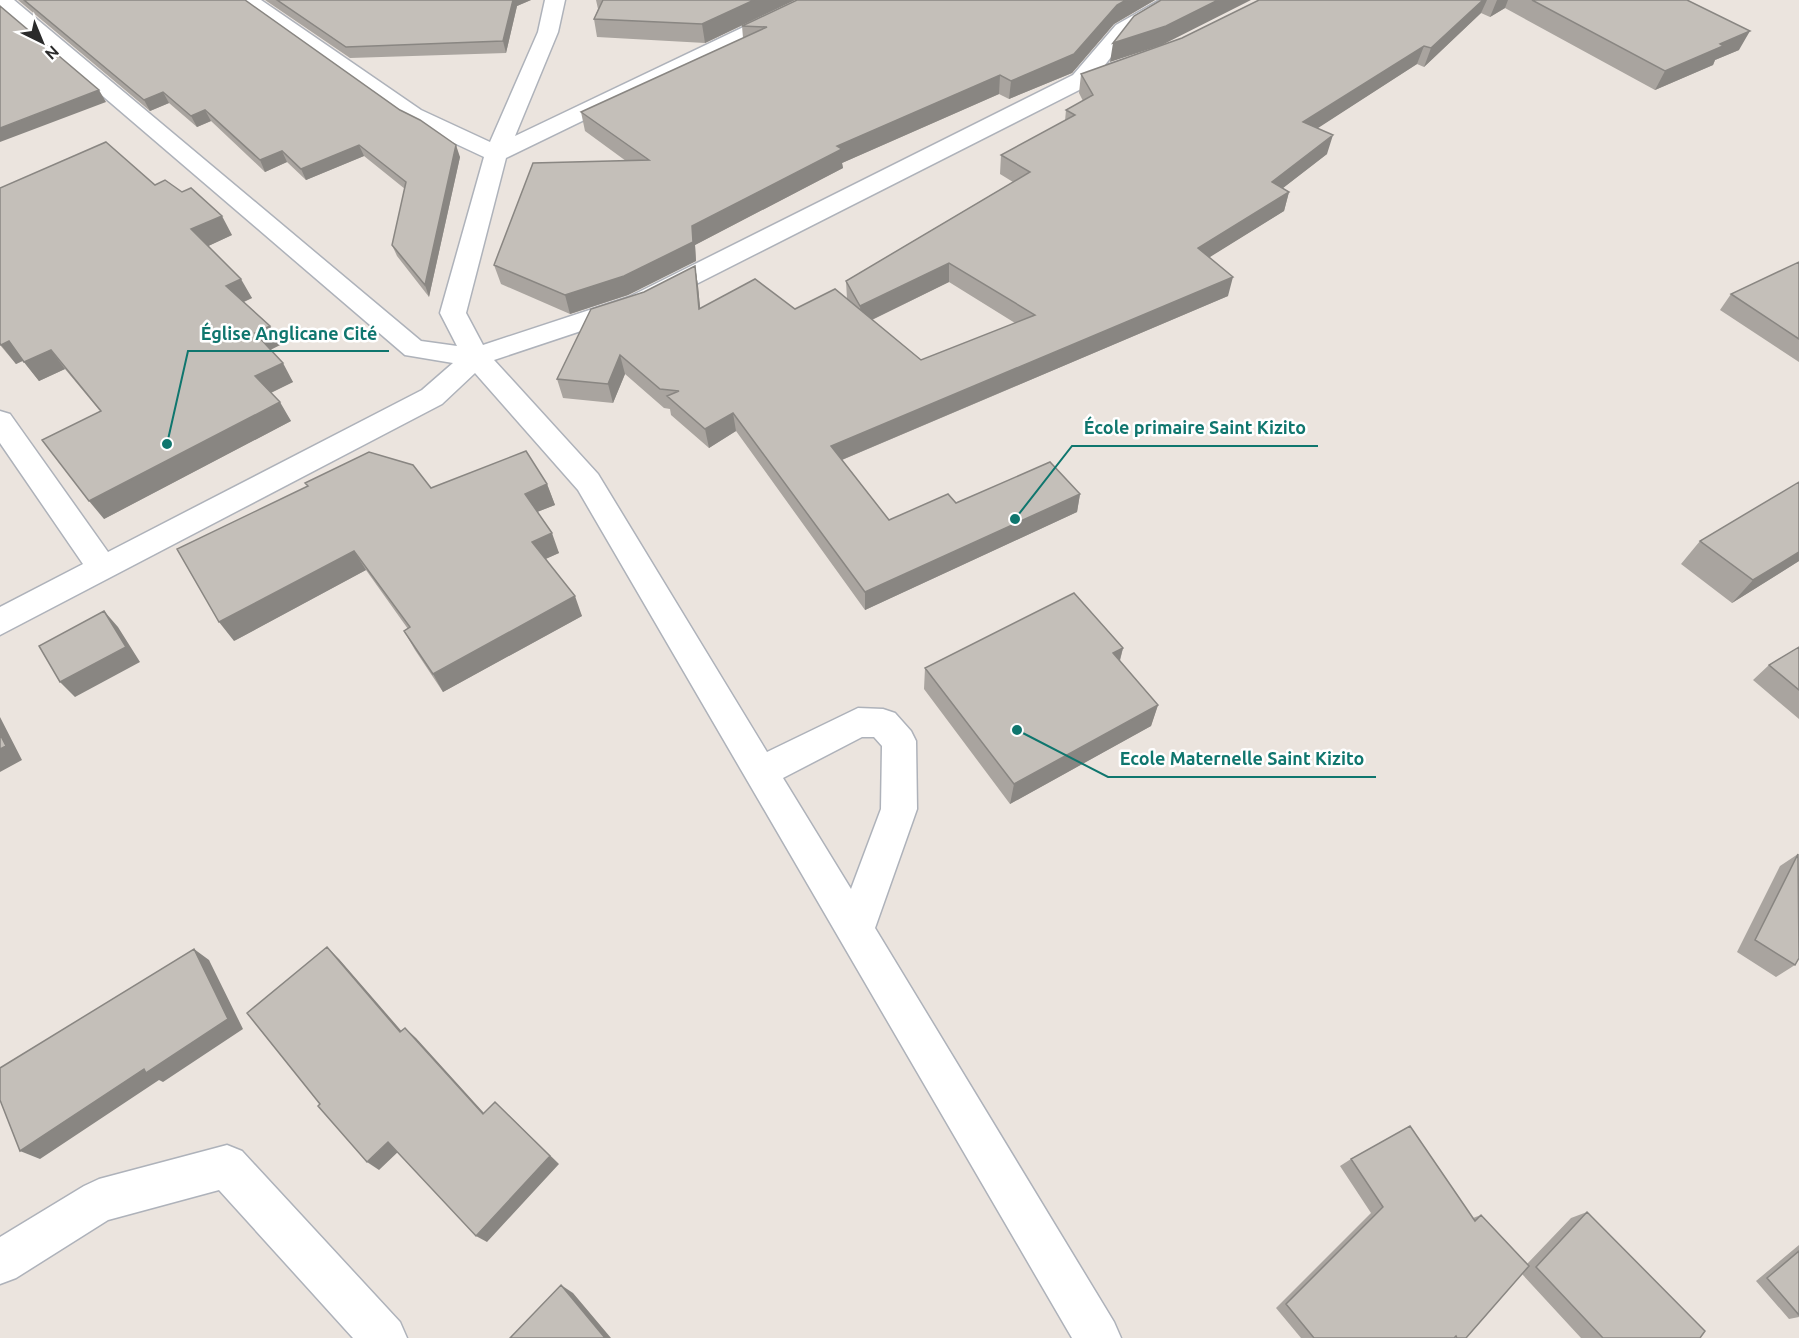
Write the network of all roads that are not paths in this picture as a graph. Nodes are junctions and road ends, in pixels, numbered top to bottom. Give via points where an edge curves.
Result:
1 (2, 0) edge
2 (248, 0) edge
3 (555, 0) edge
4 (816, 0) edge
5 (1174, 0) edge
6 (1148, 58) edge
7 (1081, 80) junction
8 (496, 154) junction
9 (476, 357) junction
10 (0, 421) edge
11 (103, 569) junction
12 (0, 622) edge
13 (761, 772) junction
14 (855, 930) junction
15 (0, 1262) edge
16 (384, 1338) edge
17 (1098, 1338) edge

1 - 9 street via 414,349
2 - 8 street via 413,115
3 - 8 street via 548,32
4 - 8 street
5 - 7 street via 1123,29
6 - 7 street
7 - 9 street via 638,303
8 - 9 street via 453,313
9 - 11 street via 432,397
9 - 13 street via 588,482
10 - 11 street
11 - 12 street
13 - 14 street
13 - 14 street via 858,722 883,723 899,741 899,808
14 - 17 street
15 - 16 street via 99,1201 227,1166

